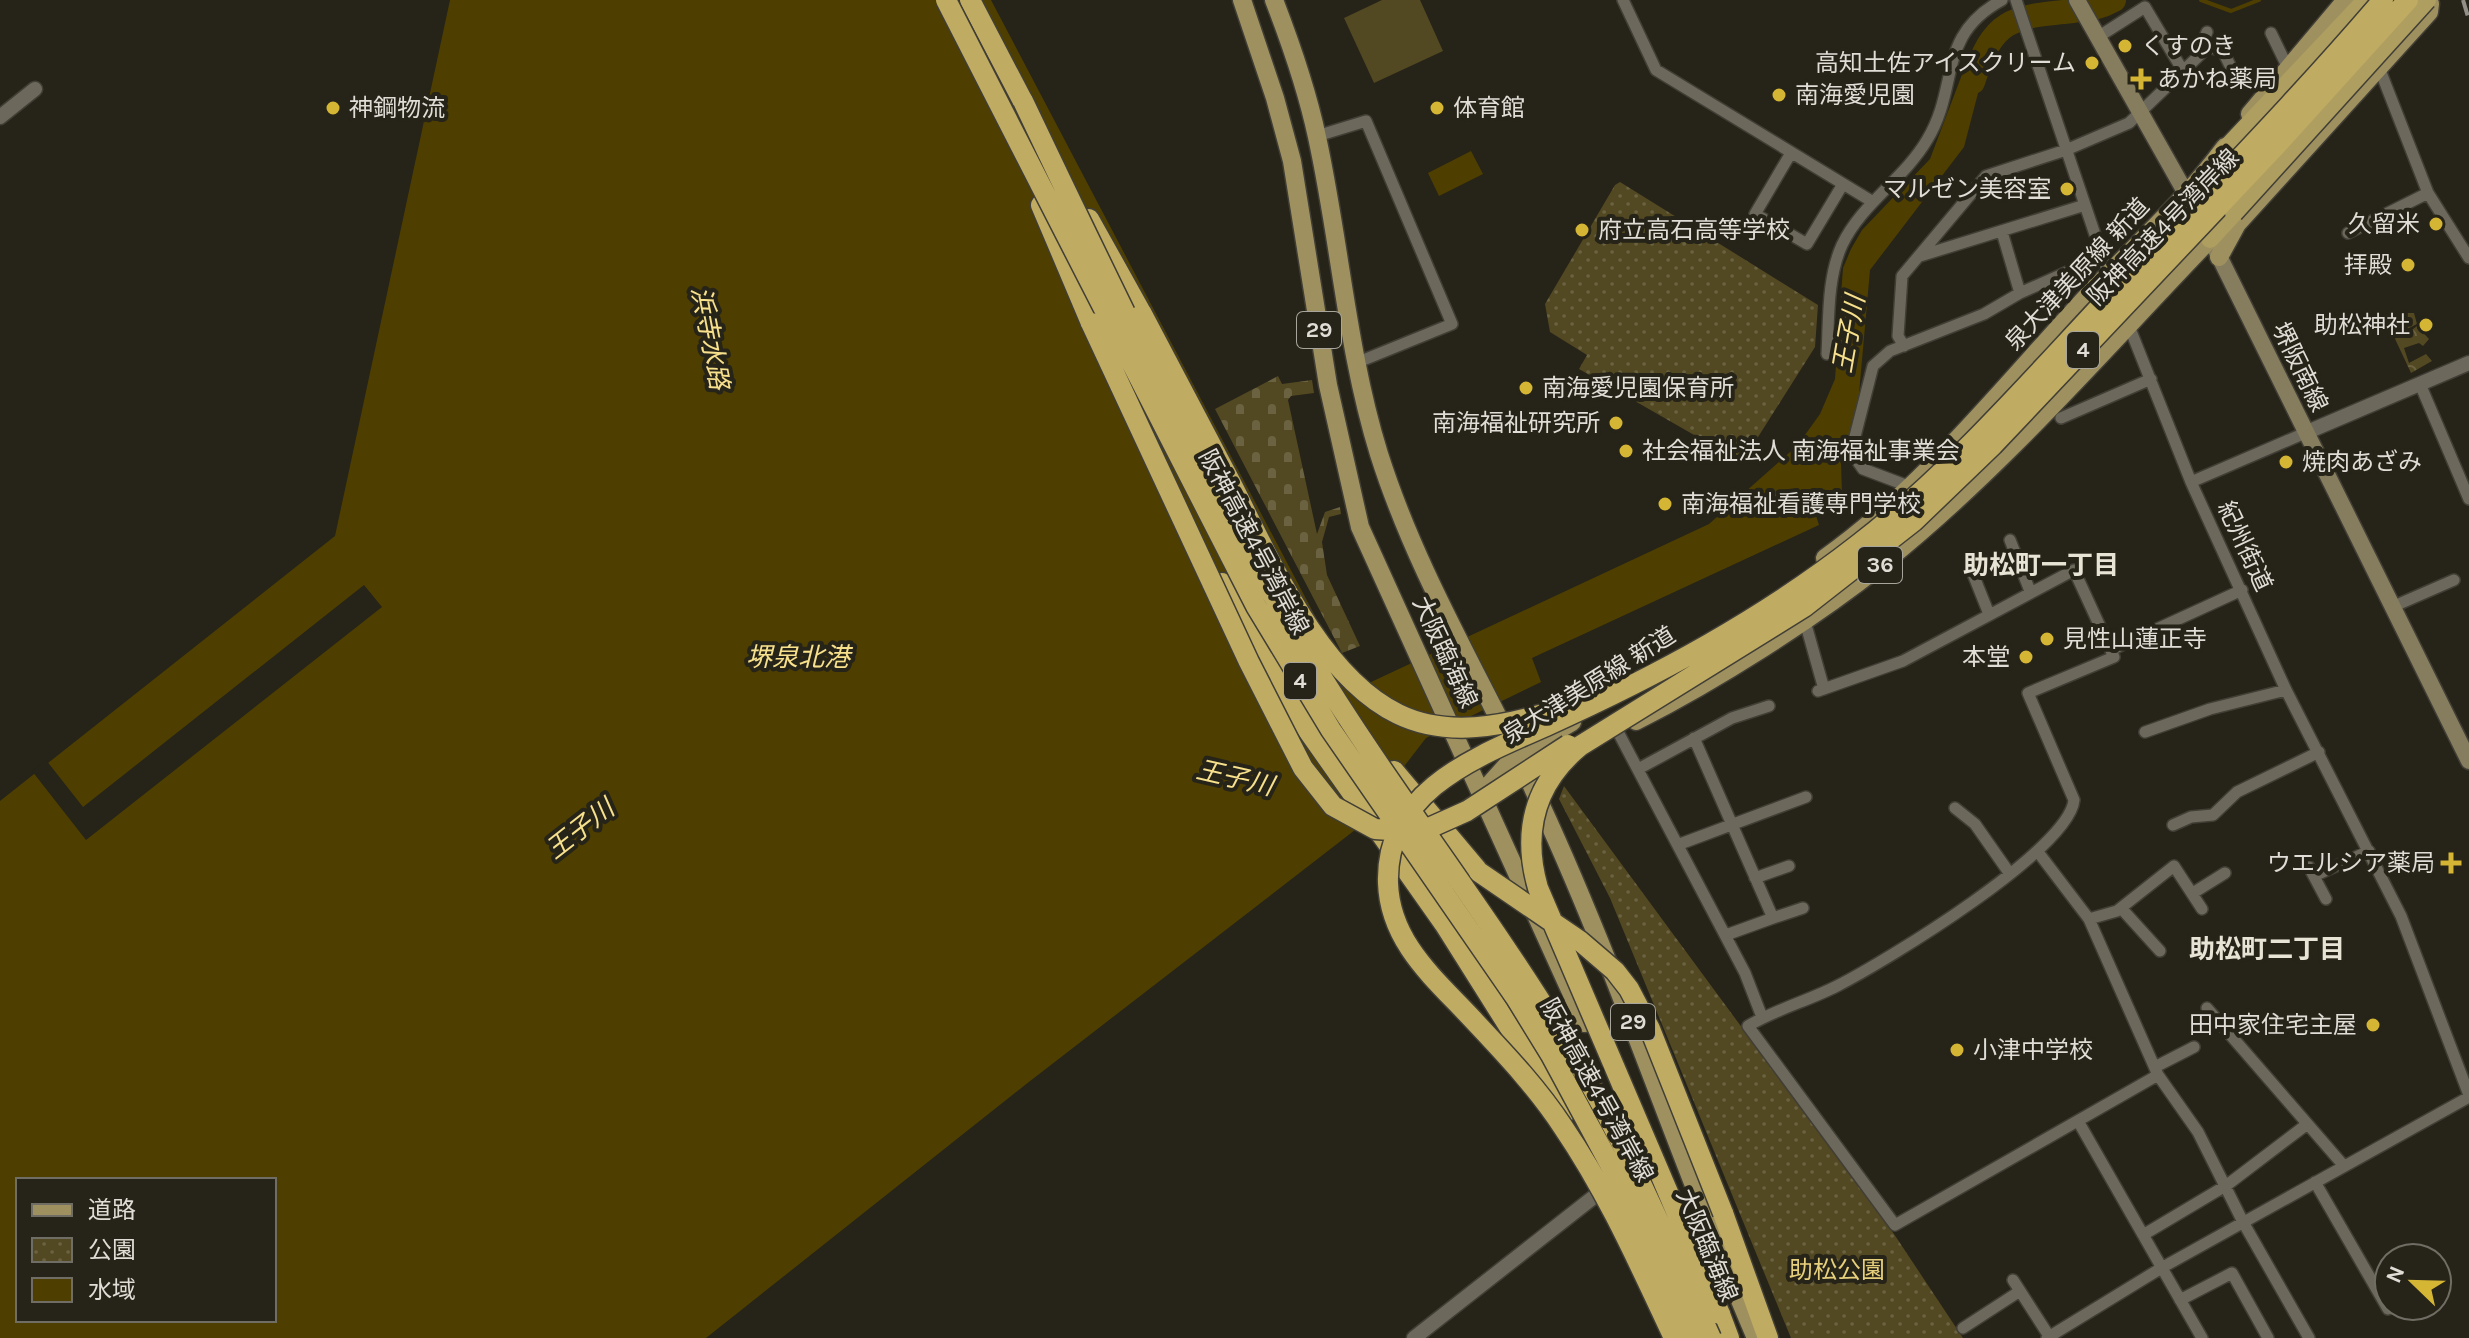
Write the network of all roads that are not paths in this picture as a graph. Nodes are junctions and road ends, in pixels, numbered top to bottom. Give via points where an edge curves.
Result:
1 (944, 0) edge
2 (970, 0) edge
3 (1242, 0) edge
4 (1274, 0) edge
5 (1623, 0) edge
6 (2002, 0) edge
7 (2077, 0) edge
8 (2346, 0) edge
9 (2366, 0) edge
10 (2383, 0) edge
11 (2408, 0) edge
12 (2426, 0) edge
13 (2017, 2) edge
14 (2094, 30) junction
15 (2207, 32) dead end
16 (2271, 33) dead end
17 (2208, 47) junction
18 (2288, 68) junction
19 (2380, 70) junction
20 (2183, 71) junction
21 (2236, 78) dead end
22 (35, 89) dead end
23 (1023, 101) junction
24 (2140, 113) junction
25 (0, 117) edge
26 (1317, 136) junction
27 (2066, 150) junction
28 (1791, 153) junction
29 (2218, 157) junction
30 (1843, 184) junction
31 (2187, 193) junction
32 (2428, 193) junction
33 (1873, 202) junction
34 (2085, 205) junction
35 (2002, 232) junction
36 (2348, 233) dead end
37 (2210, 239) junction
38 (1920, 256) junction
39 (2219, 257) junction
40 (2469, 258) edge
41 (2106, 265) junction
42 (2020, 293) junction
43 (2128, 324) junction
44 (1904, 346) junction
45 (1827, 354) dead end
46 (1356, 363) junction
47 (2469, 363) edge
48 (2151, 379) junction
49 (2420, 384) junction
50 (2061, 418) dead end
51 (2305, 433) junction
52 (1159, 462) junction
53 (2191, 482) junction
54 (1908, 486) junction
55 (2469, 499) edge
56 (2010, 540) dead end
57 (1971, 569) dead end
58 (2454, 580) dead end
59 (2242, 590) junction
60 (2030, 591) junction
61 (2392, 607) junction
62 (1989, 614) junction
63 (1804, 618) junction
64 (2111, 650) junction
65 (1717, 651) junction
66 (1309, 655) junction
67 (2286, 690) junction
68 (1769, 706) dead end
69 (1617, 730) junction
70 (2145, 732) dead end
71 (1694, 738) junction
72 (2319, 752) junction
73 (1516, 755) junction
74 (2468, 756) edge
75 (1640, 768) junction
76 (1532, 786) junction
77 (1481, 794) junction
78 (1806, 797) dead end
79 (1955, 808) dead end
80 (2173, 825) dead end
81 (1732, 826) junction
82 (1680, 844) junction
83 (2369, 851) junction
84 (2038, 852) junction
85 (1789, 866) dead end
86 (2225, 873) dead end
87 (2010, 874) junction
88 (1755, 878) junction
89 (2193, 893) junction
90 (2326, 899) dead end
91 (1803, 908) dead end
92 (2121, 908) junction
93 (2202, 909) dead end
94 (1773, 918) junction
95 (2089, 919) junction
96 (1726, 935) junction
97 (2160, 951) dead end
98 (2207, 1008) dead end
99 (1762, 1017) junction
100 (2194, 1047) dead end
101 (2157, 1071) junction
102 (2465, 1073) edge
103 (2469, 1096) edge
104 (2078, 1121) junction
105 (2306, 1125) junction
106 (1644, 1161) junction
107 (2344, 1166) junction
108 (2315, 1182) junction
109 (2227, 1185) junction
110 (1607, 1187) junction
111 (2243, 1222) junction
112 (2143, 1235) junction
113 (2163, 1267) junction
114 (2373, 1283) edge
115 (2180, 1300) junction
116 (1963, 1328) dead end
117 (2048, 1337) edge
118 (1414, 1338) edge
119 (1674, 1338) edge
120 (1681, 1338) edge
121 (1692, 1338) edge
122 (1711, 1338) edge
123 (1721, 1338) edge
124 (1729, 1338) edge
125 (1756, 1338) edge
126 (1768, 1338) edge
127 (2202, 1338) edge
128 (2268, 1338) edge
129 (2309, 1338) edge

1 - 52 highway, bridge
1 - 121 highway, 阪神高速4号湾岸線 / 4, bridge via 1256,606 1331,730 1551,1055 1626,1194
2 - 23 highway, 阪神高速4号湾岸線 / 4
3 - 77 main road, 大阪臨海線 / 29 via 1292,161 1328,385 1360,527
4 - 26 main road, 大阪臨海線 / 29
5 - 28 street via 1656,70
6 - 33 street via 1970,22 1929,137
7 - 14 main road, 堺阪南線
8 - 18 main road, 泉大津美原線 新道 / 36
9 - 29 highway
10 - 65 highway, 阪神高速4号湾岸線 / 4, bridge via 1944,469 1830,566
11 - 65 highway, 阪神高速4号湾岸線 / 4, bridge via 1955,483 1839,582
12 - 19 main road via 2429,12
12 - 37 highway, bridge
13 - 27 street, 紀州街道
14 - 20 street via 2145,7
14 - 24 main road, 堺阪南線
15 - 17 street
16 - 18 street
17 - 20 street
17 - 21 street via 2223,51
18 - 29 main road, 泉大津美原線 新道 / 36
19 - 32 street
19 - 39 main road via 2236,226
20 - 24 street
22 - 25 street
23 - 65 highway, bridge via 1289,591 1338,666 1366,694 1399,715 1434,726 1494,725 1567,707
23 - 66 highway, 阪神高速4号湾岸線 / 4, bridge via 1128,320
24 - 27 street via 2129,123
24 - 31 main road, 堺阪南線
26 - 46 main road, 大阪臨海線 / 29
26 - 46 street via 1366,121 1452,324
27 - 34 street, 紀州街道
27 - 38 street via 1986,176
28 - 30 street
28 - 30 street via 1755,214 1807,244
29 - 31 main road, 泉大津美原線 新道 / 36
30 - 33 street
31 - 37 main road, 堺阪南線
31 - 41 main road, 泉大津美原線 新道 / 36
32 - 36 street
32 - 40 street
33 - 45 street via 1849,233 1834,268
34 - 35 street
34 - 41 street, 紀州街道
35 - 38 street
35 - 42 street
37 - 39 main road, 堺阪南線
37 - 43 main road, 36
38 - 44 street via 1902,276 1898,336
39 - 51 main road, 堺阪南線
41 - 42 street
41 - 43 street, 紀州街道
41 - 54 main road, 泉大津美原線 新道 / 36
42 - 44 street via 1984,314
43 - 48 street, 紀州街道
43 - 63 main road, 36 via 1965,492 1881,565
44 - 54 street via 1873,366 1851,452 1863,469
46 - 73 main road, 大阪臨海線 / 29 via 1396,502 1455,636
47 - 49 street
48 - 50 street
48 - 53 street, 紀州街道
49 - 51 street
49 - 55 street
51 - 53 street
51 - 61 main road, 堺阪南線
52 - 65 highway, bridge via 1232,627 1303,768 1333,806 1375,829 1420,832 1448,822
52 - 110 highway, bridge via 1302,722 1475,970
53 - 59 street, 紀州街道
54 - 73 main road, 泉大津美原線 新道 / 36 via 1834,552 1735,622
56 - 60 street
57 - 62 street
58 - 61 street
59 - 64 street
59 - 67 street, 紀州街道
60 - 62 street
60 - 64 street via 2074,570
61 - 74 main road, 堺阪南線
62 - 63 street via 1903,661 1821,690
63 - 69 main road, 36 via 1674,702
64 - 84 street via 2114,657 2028,693 2074,800 2072,814
65 - 119 highway, bridge via 1472,760 1435,784 1401,824 1387,880 1394,918 1411,953 1524,1074 1581,1155
65 - 124 highway, bridge via 1569,755 1536,804 1529,837 1547,911
66 - 122 highway, 阪神高速4号湾岸線 / 4, bridge via 1568,1045 1637,1174
66 - 126 highway, bridge via 1425,812 1479,872 1580,941 1629,989 1650,1029
67 - 70 street
67 - 72 street, 紀州街道
68 - 71 street
69 - 75 street
69 - 76 main road, 36
71 - 75 street
71 - 81 street
72 - 80 street via 2237,792 2213,815
72 - 83 street, 紀州街道
73 - 76 main road, 大阪臨海線 / 29
73 - 77 main road, 泉大津美原線 新道 / 36
75 - 82 street
76 - 77 main road, 36
76 - 125 main road, 大阪臨海線 / 29 via 1633,1023 1687,1173
77 - 106 main road, 大阪臨海線 / 29
78 - 81 street
79 - 87 street via 1975,824
81 - 82 street
81 - 88 street
82 - 96 street
83 - 90 street via 2311,871
83 - 102 street, 紀州街道
84 - 87 street
84 - 95 street
85 - 88 street
86 - 89 street
87 - 99 street via 1838,986
88 - 94 street
89 - 92 street via 2174,866
89 - 93 street
91 - 94 street
92 - 95 street
92 - 97 street
94 - 96 street
95 - 101 street
96 - 99 street
98 - 105 street
99 - 104 street via 1748,1026 1895,1225
100 - 101 street
101 - 104 street
101 - 109 street
102 - 103 street, 紀州街道
103 - 107 street
104 - 112 street
105 - 107 street
105 - 109 street
106 - 110 street
106 - 123 main road, 大阪臨海線 / 29
107 - 108 street
108 - 111 street
108 - 114 street
109 - 111 street
109 - 112 street
110 - 118 street
110 - 120 main road
111 - 113 street
111 - 129 street
112 - 113 street
113 - 115 street
113 - 117 street
115 - 127 street
115 - 128 street via 2232,1273
116 - 117 street via 2017,1285

